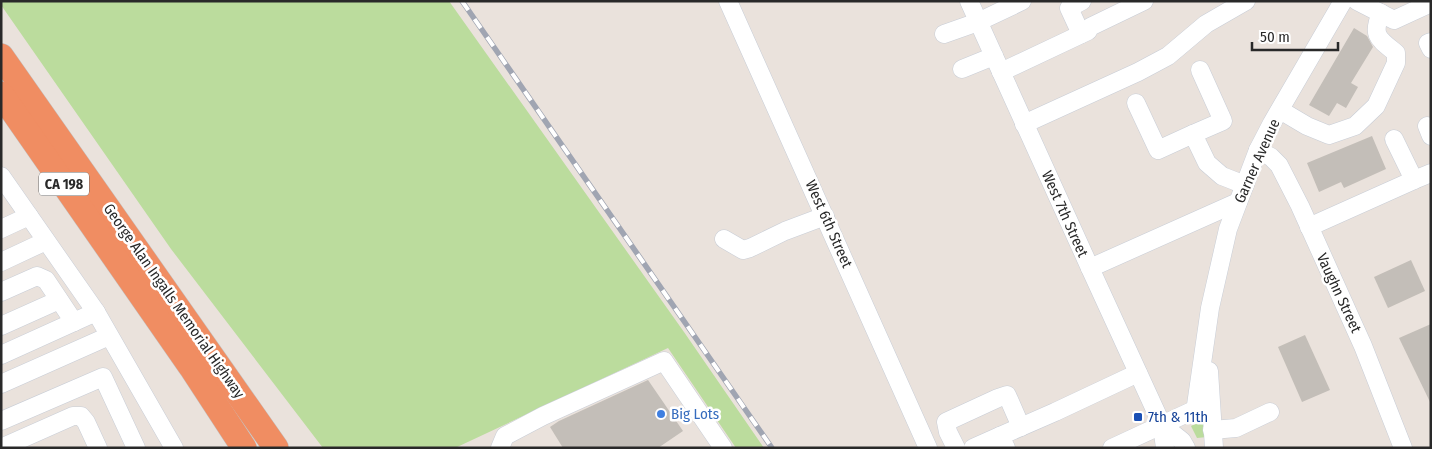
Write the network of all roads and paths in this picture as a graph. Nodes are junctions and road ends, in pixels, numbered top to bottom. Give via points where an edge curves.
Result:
1 (728, 1) edge
2 (969, 1) edge
3 (1022, 1) edge
4 (1082, 1) edge
5 (1144, 1) edge
6 (1246, 1) edge
7 (1344, 2) edge
8 (1431, 3) edge
9 (1381, 14) junction
10 (978, 22) junction
11 (944, 34) dead end
12 (1081, 34) junction
13 (1431, 42) edge
14 (1431, 49) edge
15 (1, 56) edge
16 (994, 56) junction
17 (962, 69) dead end
18 (1200, 70) dead end
19 (1001, 72) junction
20 (1, 94) edge
21 (1136, 103) dead end
22 (1280, 110) junction
23 (1024, 124) junction
24 (1193, 134) junction
25 (1394, 139) dead end
26 (1258, 150) junction
27 (1431, 173) edge
28 (1414, 180) junction
29 (4, 185) edge
30 (1245, 185) junction
31 (1238, 202) junction
32 (29, 216) junction
33 (825, 216) junction
34 (1309, 227) junction
35 (1, 229) edge
36 (724, 239) dead end
37 (46, 241) junction
38 (1, 262) edge
39 (136, 266) junction
40 (1090, 268) junction
41 (1, 292) edge
42 (59, 300) junction
43 (96, 312) junction
44 (74, 322) junction
45 (1, 326) edge
46 (1207, 334) junction
47 (109, 336) junction
48 (1, 355) edge
49 (126, 365) junction
50 (1138, 373) junction
51 (103, 377) junction
52 (1, 384) edge
53 (1270, 412) dead end
54 (1, 421) edge
55 (1162, 425) junction
56 (1021, 427) junction
57 (1212, 430) junction
58 (713, 442) edge
59 (1003, 442) edge
60 (1117, 447) edge
61 (1, 448) edge
62 (98, 448) edge
63 (136, 448) edge
64 (174, 448) edge
65 (226, 448) edge
66 (244, 448) edge
67 (276, 448) edge
68 (295, 448) edge
69 (500, 448) edge
70 (928, 448) edge
71 (956, 448) edge
72 (973, 448) edge
73 (1165, 448) edge
74 (1186, 448) edge
75 (1214, 448) edge
76 (1403, 448) edge

1 - 33 street, West 6th Street
2 - 10 street, West 7th Street
3 - 10 street
4 - 12 street via 1069,8
5 - 12 street
6 - 23 street via 1206,24 1168,56
7 - 9 street
7 - 22 street, Garner Avenue
8 - 9 street via 1394,20
9 - 22 street via 1376,26 1378,38 1396,52 1396,63 1376,106 1355,126 1330,135 1306,126
10 - 11 street
10 - 16 street, West 7th Street
12 - 19 street
13 - 14 street via 1428,43
15 - 39 highway, George Alan Ingalls Memorial Highway / CA 198
16 - 17 street
16 - 19 street, West 7th Street
18 - 24 street via 1223,121
19 - 23 street, West 7th Street
20 - 39 highway, George Alan Ingalls Memorial Highway / CA 198
21 - 24 street via 1158,150
22 - 26 street, Garner Avenue
23 - 40 street, West 7th Street
24 - 30 street via 1207,163 1222,176
25 - 28 street
26 - 30 street, Garner Avenue
26 - 34 street, Vaughn Street via 1279,165
27 - 28 street
28 - 34 street
29 - 32 street
30 - 31 street, Garner Avenue
31 - 40 street
31 - 46 street, Garner Avenue via 1223,247
32 - 35 street
32 - 37 street
33 - 36 street via 743,250
33 - 70 street, West 6th Street
34 - 76 street, Vaughn Street via 1363,346
37 - 38 street
37 - 43 street
39 - 65 highway
39 - 66 highway, George Alan Ingalls Memorial Highway / CA 198 via 191,367
39 - 67 highway, George Alan Ingalls Memorial Highway / CA 198
39 - 68 highway
40 - 50 street, West 7th Street
41 - 42 street via 37,276 46,280
42 - 44 street
42 - 45 street
43 - 44 street
43 - 47 street
44 - 48 street
46 - 55 street, Garner Avenue via 1194,410
46 - 57 street, Garner Avenue
47 - 49 street
47 - 52 street
49 - 51 street
49 - 64 street
50 - 55 street, West 7th Street
50 - 56 street
51 - 54 street
51 - 63 street
53 - 57 street via 1236,428
55 - 60 street
55 - 73 street, West 7th Street
55 - 74 street, West 7th Street via 1182,440
56 - 59 street
56 - 71 street via 1007,396 998,398 946,422
57 - 75 street, Garner Avenue
58 - 69 street via 664,360 505,436
59 - 72 street
61 - 62 street via 73,416 81,416

